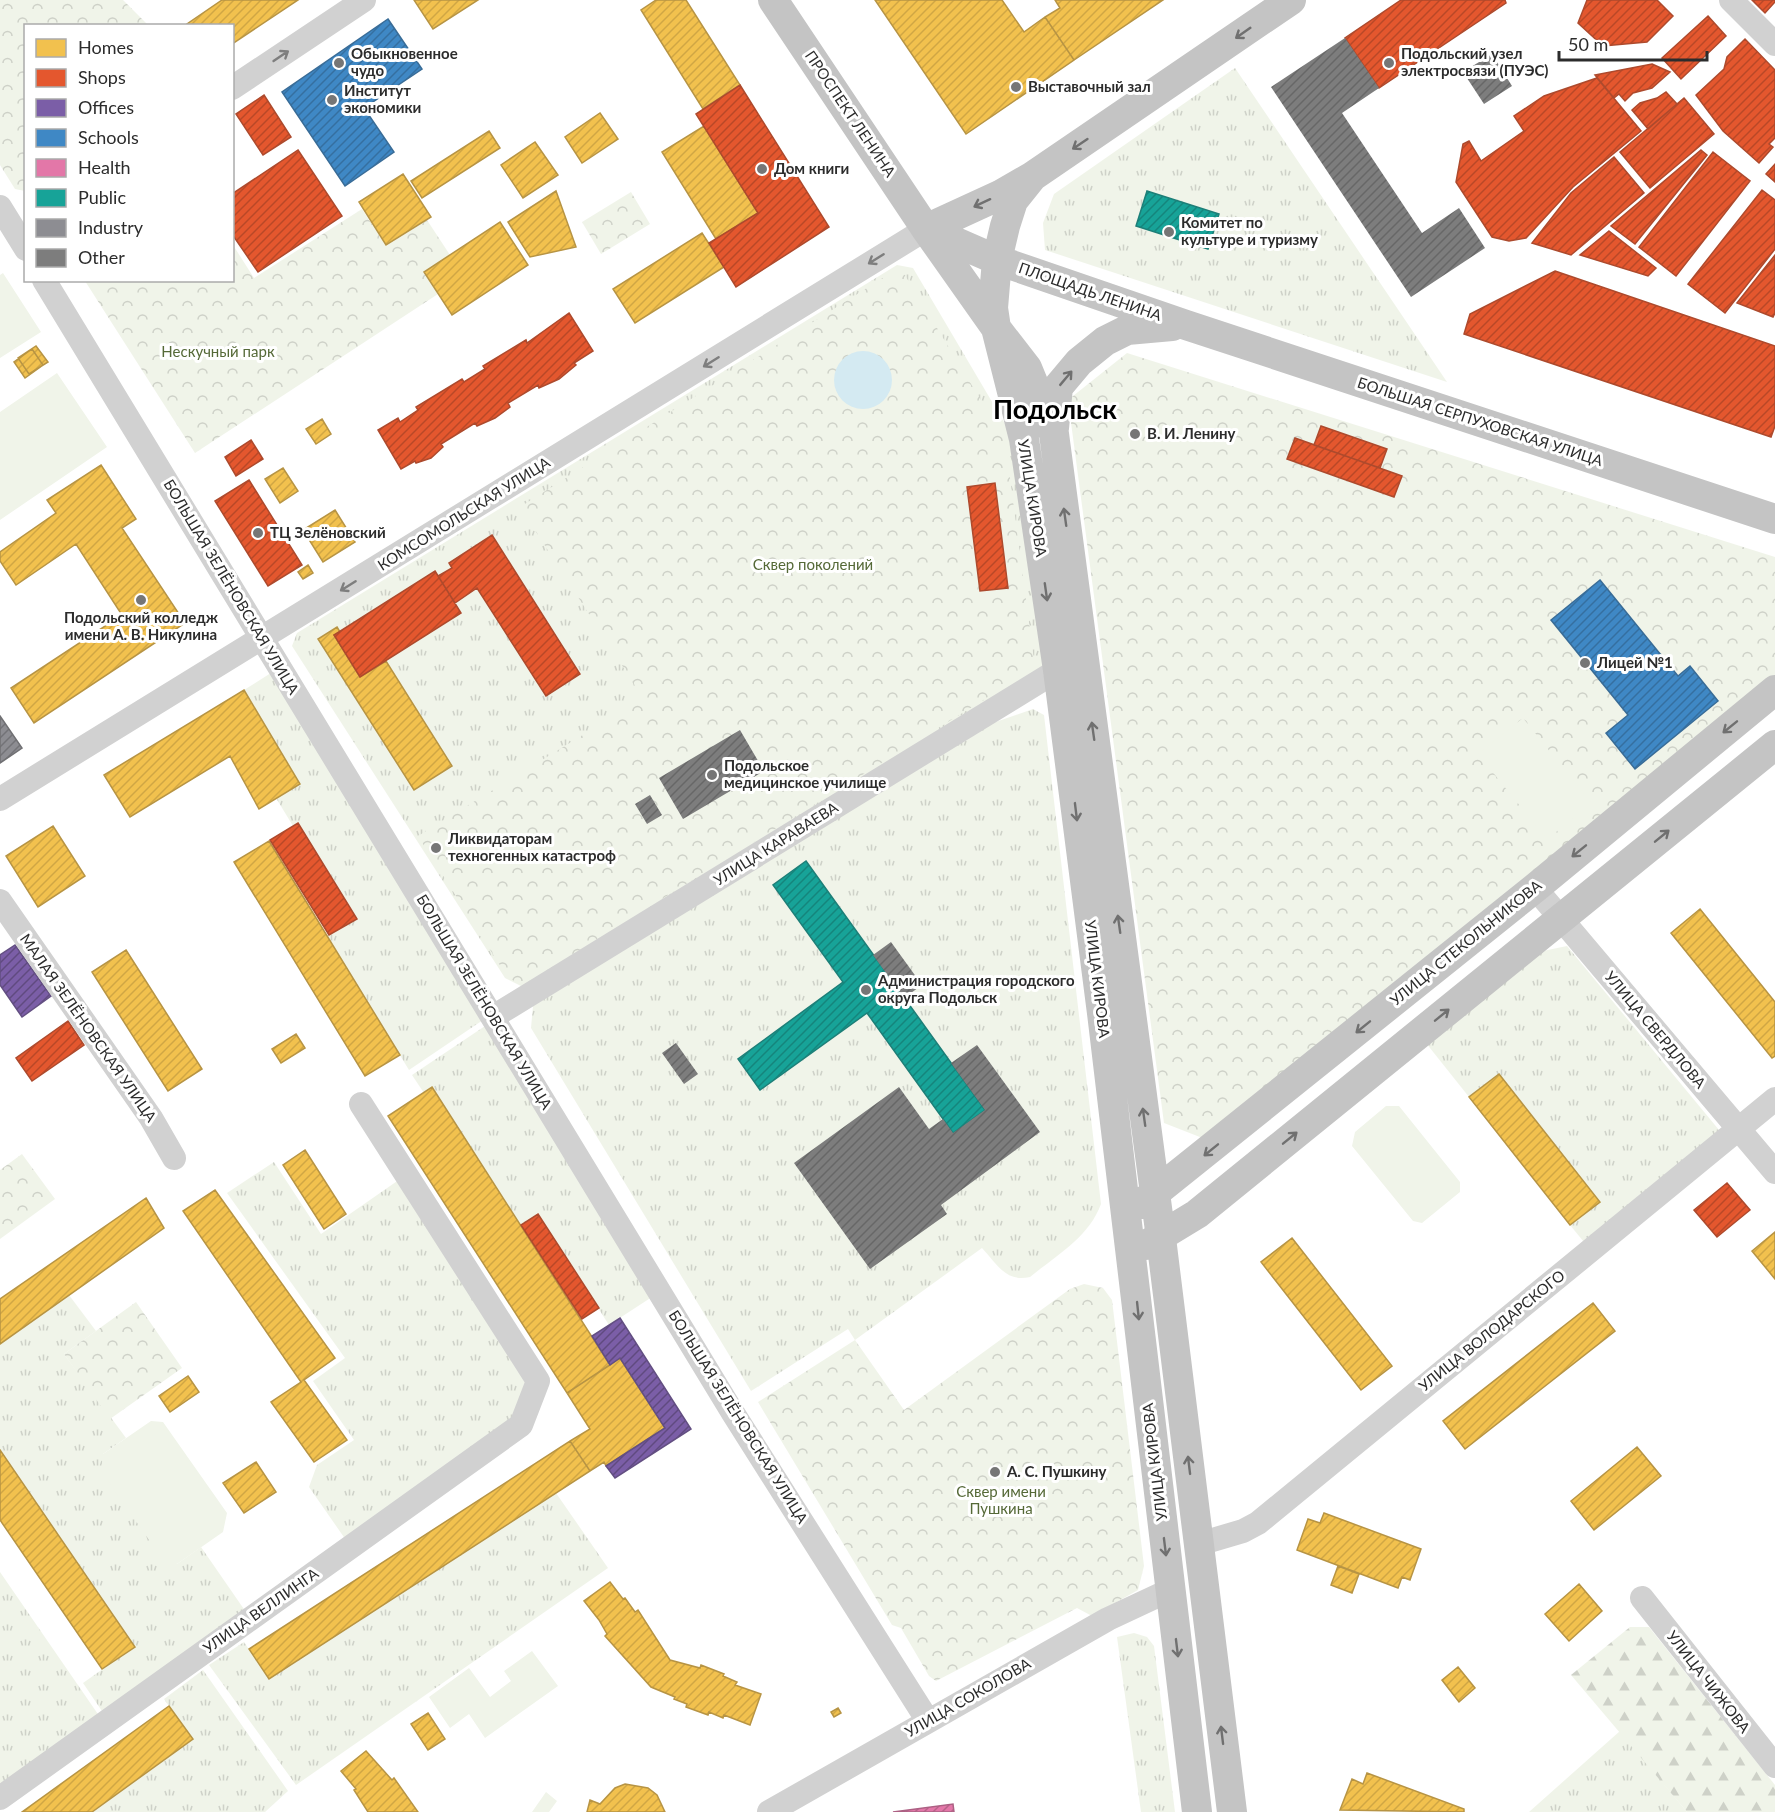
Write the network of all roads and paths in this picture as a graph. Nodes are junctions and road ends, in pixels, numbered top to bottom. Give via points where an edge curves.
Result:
1 (364, 0) edge
2 (773, 0) edge
3 (1291, 0) edge
4 (1731, 0) edge
5 (1775, 45) edge
6 (234, 87) edge
7 (1033, 176) junction
8 (0, 207) edge
9 (13, 228) edge
10 (926, 229) junction
11 (24, 246) edge
12 (997, 260) junction
13 (45, 282) edge
14 (1186, 326) junction
15 (996, 328) junction
16 (1054, 434) junction
17 (1775, 519) edge
18 (261, 639) junction
19 (1058, 670) junction
20 (1775, 690) edge
21 (1775, 745) edge
22 (0, 799) edge
23 (1535, 888) junction
24 (0, 901) edge
25 (1561, 919) junction
26 (493, 1017) junction
27 (1775, 1099) edge
28 (361, 1104) dead end
29 (1739, 1129) junction
30 (174, 1158) dead end
31 (1775, 1172) edge
32 (1154, 1192) junction
33 (1125, 1217) junction
34 (1161, 1238) junction
35 (1130, 1253) junction
36 (1199, 1544) junction
37 (1203, 1578) junction
38 (1170, 1590) junction
39 (1642, 1598) dead end
40 (928, 1721) junction
41 (1775, 1766) edge
42 (0, 1798) edge
43 (769, 1812) edge
44 (1197, 1812) edge
45 (1232, 1812) edge

6 -> 1 street
2 - 10 main road, ПРОСПЕКТ ЛЕНИНА
3 -> 7 main road
4 - 5 street
7 -> 10 main road
7 - 12 main road via 1013,201
8 - 9 street
9 - 11 street
10 - 12 main road, ПЛОЩАДЬ ЛЕНИНА
10 - 15 main road
10 -> 18 street, КОМСОМОЛЬСКАЯ УЛИЦА
12 - 14 main road, ПЛОЩАДЬ ЛЕНИНА
12 - 15 main road via 993,308
13 - 18 street, БОЛЬШАЯ ЗЕЛЁНОВСКАЯ УЛИЦА
16 -> 14 main road, ПЛОЩАДЬ ЛЕНИНА via 1058,387 1079,362 1126,330
14 - 17 main road, БОЛЬШАЯ СЕРПУХОВСКАЯ УЛИЦА
15 - 16 main road, УЛИЦА КИРОВА via 1028,368
15 -> 19 main road, УЛИЦА КИРОВА via 1024,439
32 -> 16 main road, УЛИЦА КИРОВА
18 - 22 street, КОМСОМОЛЬСКАЯ УЛИЦА
18 - 26 street, БОЛЬШАЯ ЗЕЛЁНОВСКАЯ УЛИЦА
19 - 26 street, УЛИЦА КАРАВАЕВА
19 -> 33 main road, УЛИЦА КИРОВА
20 -> 23 main road, УЛИЦА СТЕКОЛЬНИКОВА
25 -> 21 main road
23 - 25 street, УЛИЦА СВЕРДЛОВА
23 -> 32 main road, УЛИЦА СТЕКОЛЬНИКОВА
24 - 30 street, МАЛАЯ ЗЕЛЁНОВСКАЯ УЛИЦА via 140,1101
25 - 29 street, УЛИЦА СВЕРДЛОВА
34 -> 25 main road via 1197,1214
26 - 40 street, БОЛЬШАЯ ЗЕЛЁНОВСКАЯ УЛИЦА via 733,1413
27 - 29 street, УЛИЦА ВОЛОДАРСКОГО
28 - 42 street, УЛИЦА ВЕЛЛИНГА via 538,1381 521,1425
29 - 31 street, УЛИЦА СВЕРДЛОВА
29 - 36 street, УЛИЦА ВОЛОДАРСКОГО via 1257,1522 1243,1531
32 - 33 main road, УЛИЦА СТЕКОЛЬНИКОВА
32 - 34 main road, УЛИЦА КИРОВА
32 - 35 main road
33 - 35 main road, УЛИЦА КИРОВА
34 - 35 main road
36 -> 34 main road, УЛИЦА КИРОВА
35 -> 38 main road, УЛИЦА КИРОВА
36 - 37 main road, УЛИЦА КИРОВА
37 - 38 main road
45 -> 37 main road, УЛИЦА КИРОВА
38 - 40 street, УЛИЦА СОКОЛОВА via 1108,1619
38 -> 44 main road, УЛИЦА КИРОВА
39 - 41 street, УЛИЦА ЧИЖОВА
40 - 43 street, УЛИЦА СОКОЛОВА

